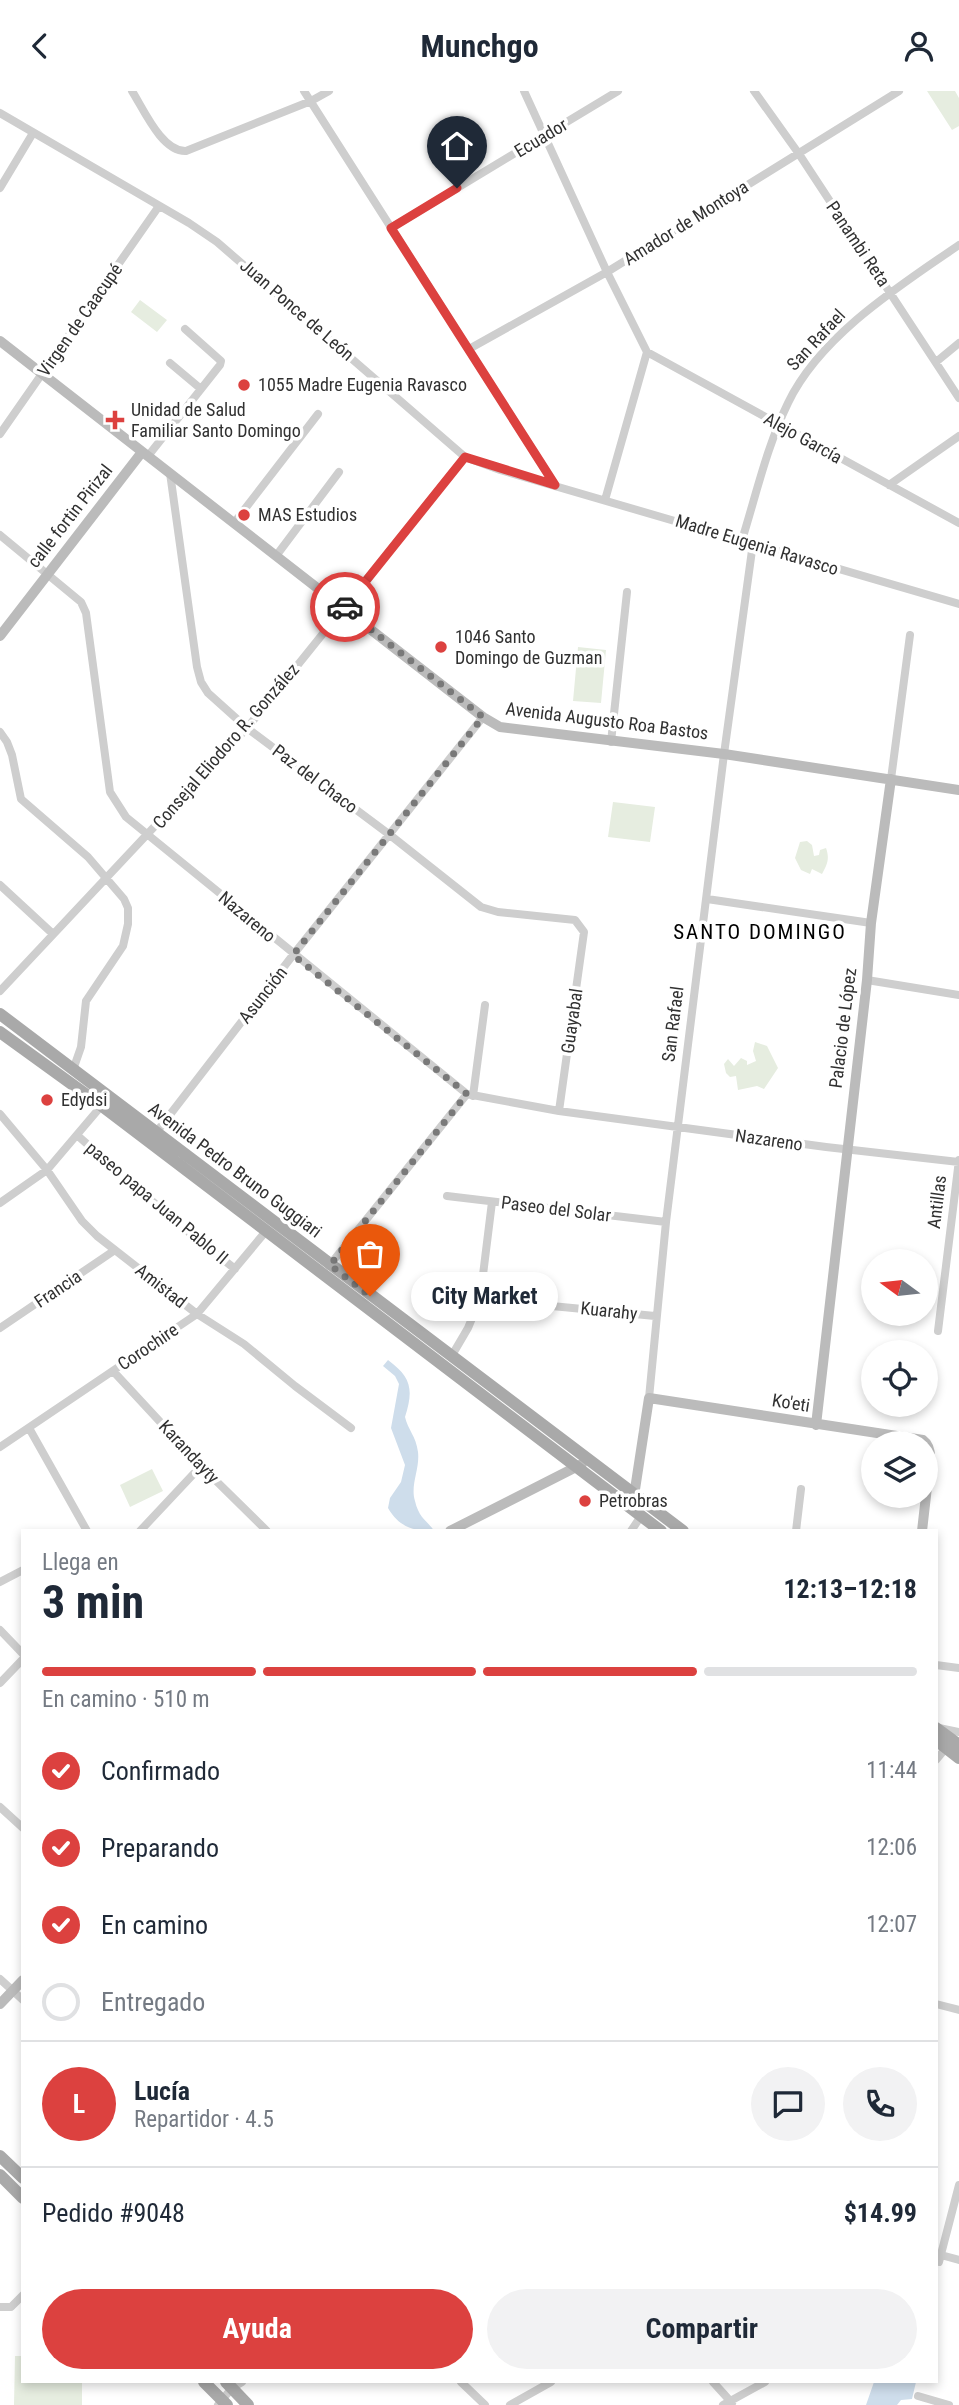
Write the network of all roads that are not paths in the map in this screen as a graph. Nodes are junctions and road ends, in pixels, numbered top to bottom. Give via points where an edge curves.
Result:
1 (132, 91) edge
2 (304, 91) edge
3 (329, 91) edge
4 (524, 91) edge
5 (618, 91) edge
6 (754, 91) edge
7 (899, 91) edge
8 (311, 101) junction
9 (0, 113) edge
10 (33, 133) junction
11 (545, 135) junction
12 (799, 154) junction
13 (0, 188) edge
14 (159, 206) junction
15 (391, 228) junction
16 (959, 245) edge
17 (607, 272) junction
18 (891, 292) junction
19 (185, 328) dead end
20 (0, 341) edge
21 (959, 343) edge
22 (470, 349) junction
23 (647, 352) junction
24 (936, 362) junction
25 (170, 363) dead end
26 (43, 374) junction
27 (201, 389) junction
28 (959, 398) edge
29 (318, 414) dead end
30 (778, 424) junction
31 (0, 434) edge
32 (959, 436) edge
33 (145, 454) junction
34 (465, 457) junction
35 (340, 472) dead end
36 (170, 473) junction
37 (555, 485) junction
38 (889, 485) junction
39 (605, 500) junction
40 (234, 523) junction
41 (959, 523) edge
42 (0, 534) edge
43 (742, 540) junction
44 (753, 543) junction
45 (276, 556) junction
46 (48, 573) junction
47 (627, 592) dead end
48 (959, 604) edge
49 (343, 608) junction
50 (910, 635) dead end
51 (0, 636) edge
52 (483, 717) junction
53 (247, 728) junction
54 (0, 732) edge
55 (611, 742) junction
56 (724, 754) junction
57 (891, 779) junction
58 (959, 790) edge
59 (147, 835) junction
60 (390, 835) junction
61 (106, 878) junction
62 (0, 885) edge
63 (707, 899) junction
64 (871, 923) junction
65 (584, 932) joint
66 (53, 934) junction
67 (293, 955) junction
68 (867, 980) junction
69 (0, 991) edge
70 (959, 995) edge
71 (485, 1005) dead end
72 (0, 1014) edge
73 (0, 1032) edge
74 (73, 1070) junction
75 (470, 1095) junction
76 (105, 1102) junction
77 (559, 1111) junction
78 (0, 1114) edge
79 (678, 1127) junction
80 (78, 1136) junction
81 (153, 1137) junction
82 (846, 1150) junction
83 (959, 1162) edge
84 (47, 1170) junction
85 (447, 1196) dead end
86 (492, 1202) junction
87 (0, 1203) edge
88 (666, 1222) junction
89 (270, 1227) junction
90 (115, 1250) junction
91 (235, 1269) junction
92 (327, 1270) junction
93 (480, 1299) junction
94 (197, 1314) junction
95 (655, 1316) junction
96 (0, 1328) edge
97 (938, 1331) dead end
98 (451, 1357) junction
99 (113, 1371) junction
100 (649, 1398) junction
101 (816, 1425) junction
102 (29, 1428) junction
103 (351, 1428) dead end
104 (861, 1431) edge
105 (0, 1447) edge
106 (591, 1460) junction
107 (201, 1466) junction
108 (577, 1467) junction
109 (801, 1489) dead end
110 (635, 1494) junction
111 (925, 1508) edge
112 (636, 1512) junction
113 (86, 1529) edge
114 (142, 1529) edge
115 (265, 1529) edge
116 (455, 1529) edge
117 (632, 1529) edge
118 (659, 1529) edge
119 (680, 1529) edge
120 (796, 1529) edge
121 (922, 1529) edge
122 (21, 1571) edge
123 (0, 1581) edge
124 (0, 1630) edge
125 (21, 1654) edge
126 (21, 1658) edge
127 (938, 1665) edge
128 (959, 1668) edge
129 (0, 1683) edge
130 (938, 1727) edge
131 (959, 1732) edge
132 (947, 1744) edge
133 (959, 1758) edge
134 (0, 1807) edge
135 (21, 1826) edge
136 (0, 1979) edge
137 (21, 1982) edge
138 (13, 1991) junction
139 (21, 1998) edge
140 (0, 2004) edge
141 (938, 2005) edge
142 (959, 2010) edge
143 (0, 2155) edge
144 (0, 2175) edge
145 (21, 2176) edge
146 (959, 2185) edge
147 (21, 2196) edge
148 (959, 2260) edge
149 (21, 2297) edge
150 (0, 2307) edge
151 (206, 2383) edge
152 (462, 2383) edge
153 (549, 2383) edge
154 (714, 2383) edge
155 (763, 2383) edge
156 (227, 2393) edge
157 (918, 2396) dead end
158 (729, 2404) edge
159 (248, 2405) edge
160 (485, 2405) edge
161 (510, 2405) edge
162 (949, 2405) edge

1 - 8 street via 162,138 172,149 186,151
2 - 8 street
3 - 8 street
4 - 11 street
5 - 11 street, Ecuador
6 - 12 street, Panambi Reta
7 - 12 street, Amador de Montoya
8 - 15 street
9 - 10 street, Juan Ponce de León
10 - 13 street
10 - 14 street, Juan Ponce de León
11 - 15 street, Ecuador
11 - 17 street
12 - 17 street, Amador de Montoya
12 - 18 street, Panambi Reta
14 - 26 street, Virgen de Caacupé
14 - 34 street, Juan Ponce de León via 242,261
15 - 22 street
16 - 18 street, San Rafael
17 - 22 street, Amador de Montoya
17 - 23 street
18 - 24 street, Panambi Reta
18 - 30 street, San Rafael via 812,365
19 - 27 street, calle fortin Pirizal via 221,361
20 - 26 street, Avenida Augusto Roa Bastos
21 - 24 street
22 - 37 street
23 - 30 street, Alejo García
23 - 39 street
24 - 28 street, Panambi Reta
25 - 27 street
26 - 31 street, Virgen de Caacupé
26 - 33 street, Avenida Augusto Roa Bastos
27 - 33 street, calle fortin Pirizal
29 - 40 street
30 - 38 street, Alejo García
30 - 43 street, San Rafael
32 - 38 street
33 - 36 street, Avenida Augusto Roa Bastos
33 - 46 street, calle fortin Pirizal
34 - 37 street, Juan Ponce de León
34 - 49 street, Consejal Eliodoro R. González
35 - 45 street
36 - 40 street, Avenida Augusto Roa Bastos
36 - 53 street, Paz del Chaco via 201,682
37 - 39 street, Madre Eugenia Ravasco
38 - 41 street, Alejo García
39 - 43 street, Madre Eugenia Ravasco
40 - 45 street, Avenida Augusto Roa Bastos
42 - 46 street, Nazareno
43 - 44 street, Madre Eugenia Ravasco
44 - 48 street, Madre Eugenia Ravasco
44 - 56 street, San Rafael
45 - 49 street, Avenida Augusto Roa Bastos
46 - 51 street, calle fortin Pirizal
46 - 59 street, Nazareno via 81,602 86,613 110,792 126,817
47 - 55 street
49 - 52 street, Avenida Augusto Roa Bastos
49 - 53 street, Consejal Eliodoro R. González
50 - 57 street, Palacio de López
52 - 55 street, Avenida Augusto Roa Bastos via 508,729
52 - 60 street, Asunción
53 - 59 street, Consejal Eliodoro R. González
53 - 60 street, Paz del Chaco
54 - 61 street via 12,755 21,799 75,843
55 - 56 street, Avenida Augusto Roa Bastos
56 - 57 street, Avenida Augusto Roa Bastos
56 - 63 street, San Rafael
57 - 58 street, Avenida Augusto Roa Bastos
57 - 64 street, Palacio de López
59 - 61 street, Consejal Eliodoro R. González
59 - 67 street, Nazareno
60 - 65 street, Paz del Chaco via 481,907 575,920
60 - 67 street, Asunción
61 - 66 street, Consejal Eliodoro R. González
61 - 74 street via 128,908 127,935 86,1001 81,1047
62 - 66 street
63 - 64 street
63 - 79 street, San Rafael
64 - 68 street, Palacio de López
65 - 77 street, Guayabal
66 - 69 street, Consejal Eliodoro R. González
67 - 75 street, Nazareno
67 - 81 street, Asunción
68 - 70 street
68 - 82 street, Palacio de López
71 - 75 street
72 - 74 main road, Avenida Pedro Bruno Guggiari
73 - 76 main road, Avenida Pedro Bruno Guggiari
74 - 76 main road, Avenida Pedro Bruno Guggiari
75 - 77 street, Nazareno
75 - 92 street
76 - 80 street
76 - 81 main road, Avenida Pedro Bruno Guggiari
77 - 79 street, Nazareno
78 - 84 street, Amistad
79 - 82 street, Nazareno
79 - 88 street, San Rafael
80 - 84 street
80 - 91 street, paseo papa Juan Pablo II
81 - 89 main road, Avenida Pedro Bruno Guggiari
82 - 83 street, Nazareno
82 - 101 street, Palacio de López
83 - 97 street, Antillas
84 - 87 street
84 - 90 street, Amistad via 82,1221
85 - 86 street, Paseo del Solar
86 - 88 street, Paseo del Solar
86 - 93 street
88 - 95 street, San Rafael
89 - 91 street, Corochire
89 - 92 main road, Avenida Pedro Bruno Guggiari
90 - 94 street, Amistad
90 - 96 street, Francia
91 - 94 street, Corochire
92 - 98 main road, Avenida Pedro Bruno Guggiari
92 - 108 main road, Avenida Pedro Bruno Guggiari
93 - 95 street, Kuarahy
93 - 98 street
94 - 99 street, Corochire
94 - 103 street, Amistad via 244,1344
95 - 100 street, San Rafael
98 - 106 main road, Avenida Pedro Bruno Guggiari
99 - 102 street, Corochire
99 - 107 street, Karandayty
100 - 101 street, Ko'eti
100 - 110 street, San Rafael
101 - 104 street, Ko'eti
102 - 105 street, Corochire
102 - 113 street
106 - 108 street
106 - 110 main road, Avenida Pedro Bruno Guggiari
107 - 114 street
107 - 115 street, Karandayty
108 - 112 main road, Avenida Pedro Bruno Guggiari
108 - 116 street
109 - 120 street
110 - 112 street, San Rafael
110 - 119 main road, Avenida Pedro Bruno Guggiari
111 - 121 street
112 - 117 street
112 - 118 main road, Avenida Pedro Bruno Guggiari
122 - 123 street
124 - 125 street
126 - 129 street
127 - 128 street
130 - 131 street
132 - 133 main road
134 - 135 street
136 - 138 street
137 - 138 street
138 - 139 street
138 - 140 street
141 - 142 street
143 - 145 main road
144 - 147 main road
146 - 148 street via 940,2258
149 - 150 street via 11,2307
151 - 156 main road
152 - 160 street
153 - 161 street
154 - 158 street
155 - 158 street
156 - 159 main road
157 - 162 street

